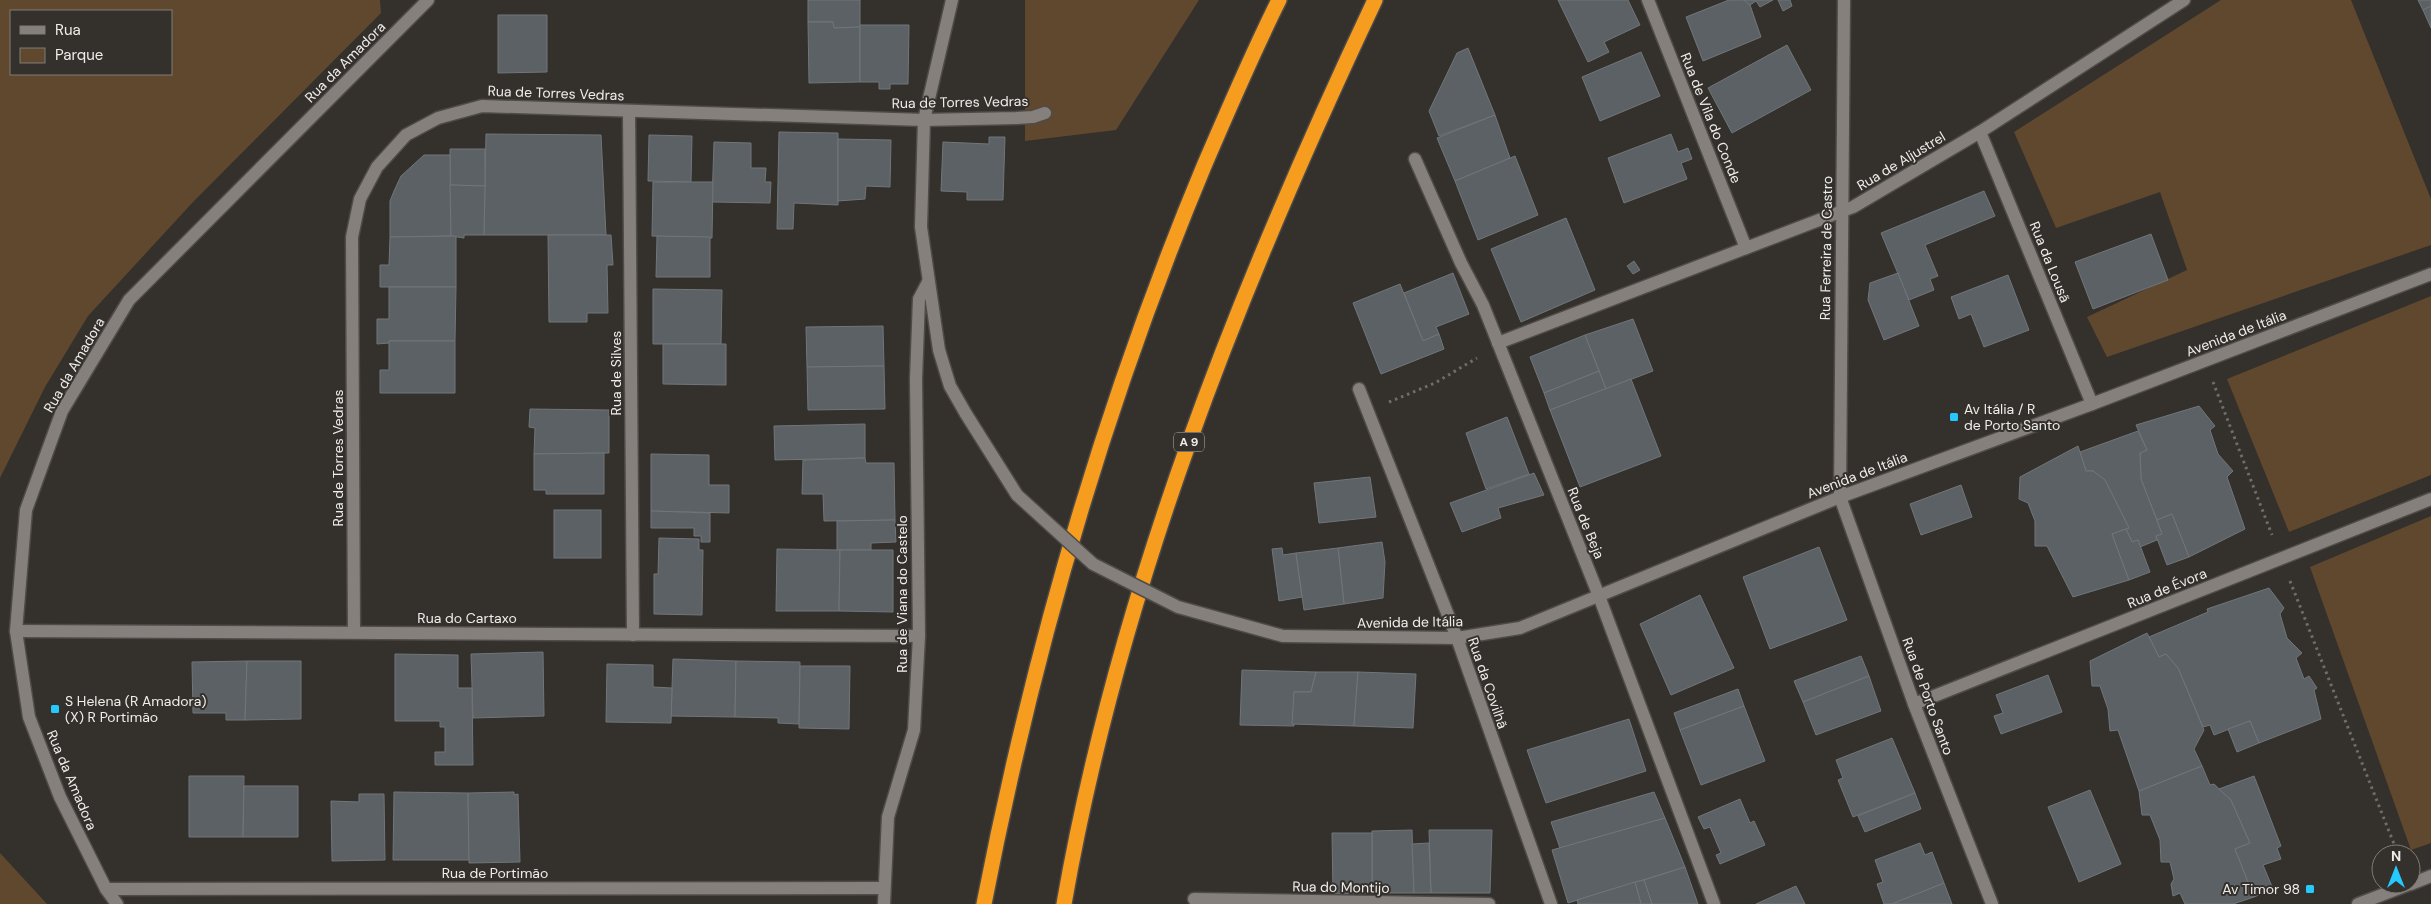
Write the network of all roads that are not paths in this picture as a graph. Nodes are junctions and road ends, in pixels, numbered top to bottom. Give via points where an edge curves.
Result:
1 (428, 0) edge
2 (952, 0) edge
3 (1279, 0) edge
4 (1375, 0) edge
5 (1648, 0) edge
6 (1844, 0) edge
7 (2184, 0) edge
8 (629, 111) junction
9 (1045, 113) dead end
10 (924, 120) junction
11 (1980, 132) junction
12 (1415, 159) dead end
13 (1842, 211) junction
14 (1746, 248) junction
15 (2431, 274) edge
16 (928, 282) junction
17 (1498, 343) junction
18 (1359, 389) dead end
19 (2092, 404) junction
20 (1840, 497) junction
21 (2431, 498) edge
22 (1599, 596) junction
23 (16, 631) junction
24 (354, 632) junction
25 (633, 635) junction
26 (919, 636) junction
27 (1457, 638) junction
28 (1914, 704) junction
29 (884, 888) junction
30 (106, 889) junction
31 (2384, 894) edge
32 (1194, 899) dead end
33 (117, 904) edge
34 (884, 904) edge
35 (984, 904) edge
36 (1064, 904) edge
37 (1489, 904) edge
38 (1551, 904) edge
39 (1714, 904) edge
40 (1992, 904) edge
41 (2358, 904) edge

1 - 23 street, Rua da Amadora via 129,300 62,412 26,510
2 - 10 street, Avenida de Itália
3 - 35 highway via 1224,118 1179,226 1100,448 1028,705
4 - 36 highway, A 9 via 1291,186 1208,390 1184,458 1148,564 1117,671
5 - 14 street, Rua de Vila do Conde
6 - 13 street, Rua Ferreira de Castro
7 - 11 street, Rua de Aljustrel
8 - 10 street, Rua de Torres Vedras
8 - 24 street, Rua de Torres Vedras via 482,106 438,118 406,135 376,167 360,199 352,237
8 - 25 street, Rua de Silves
9 - 10 street, Rua de Torres Vedras via 1016,118
10 - 16 street, Avenida de Itália via 921,227
11 - 13 street, Rua de Aljustrel via 1863,202
11 - 19 street, Rua da Lousã
12 - 17 street, Rua de Beja
13 - 14 street, Rua de Aljustrel
13 - 20 street, Rua Ferreira de Castro
14 - 17 street, Rua de Aljustrel
15 - 19 street, Avenida de Itália
16 - 26 street, Rua de Viana do Castelo via 919,299 916,378
16 - 27 street, Avenida de Itália, bridge via 939,350 950,386 966,414 1017,495 1093,564 1178,607 1283,636
17 - 22 street, Rua de Beja
18 - 27 street, Rua da Covilhã
19 - 20 street, Avenida de Itália
20 - 22 street, Avenida de Itália
20 - 28 street, Rua de Porto Santo
21 - 28 street, Rua de Évora
22 - 27 street, Avenida de Itália via 1520,628
22 - 39 street, Rua de Beja
23 - 24 street, Rua do Cartaxo
23 - 30 street, Rua da Amadora via 29,717 60,797
24 - 25 street, Rua do Cartaxo
25 - 26 street, Rua do Cartaxo
26 - 29 street, Rua de Viana do Castelo via 914,730 888,817
27 - 38 street, Rua da Covilhã
28 - 40 street, Rua de Porto Santo
29 - 30 street, Rua de Portimão
29 - 34 street, Rua de Viana do Castelo
30 - 33 street, Rua da Amadora
31 - 41 street
32 - 37 street, Rua do Montijo

